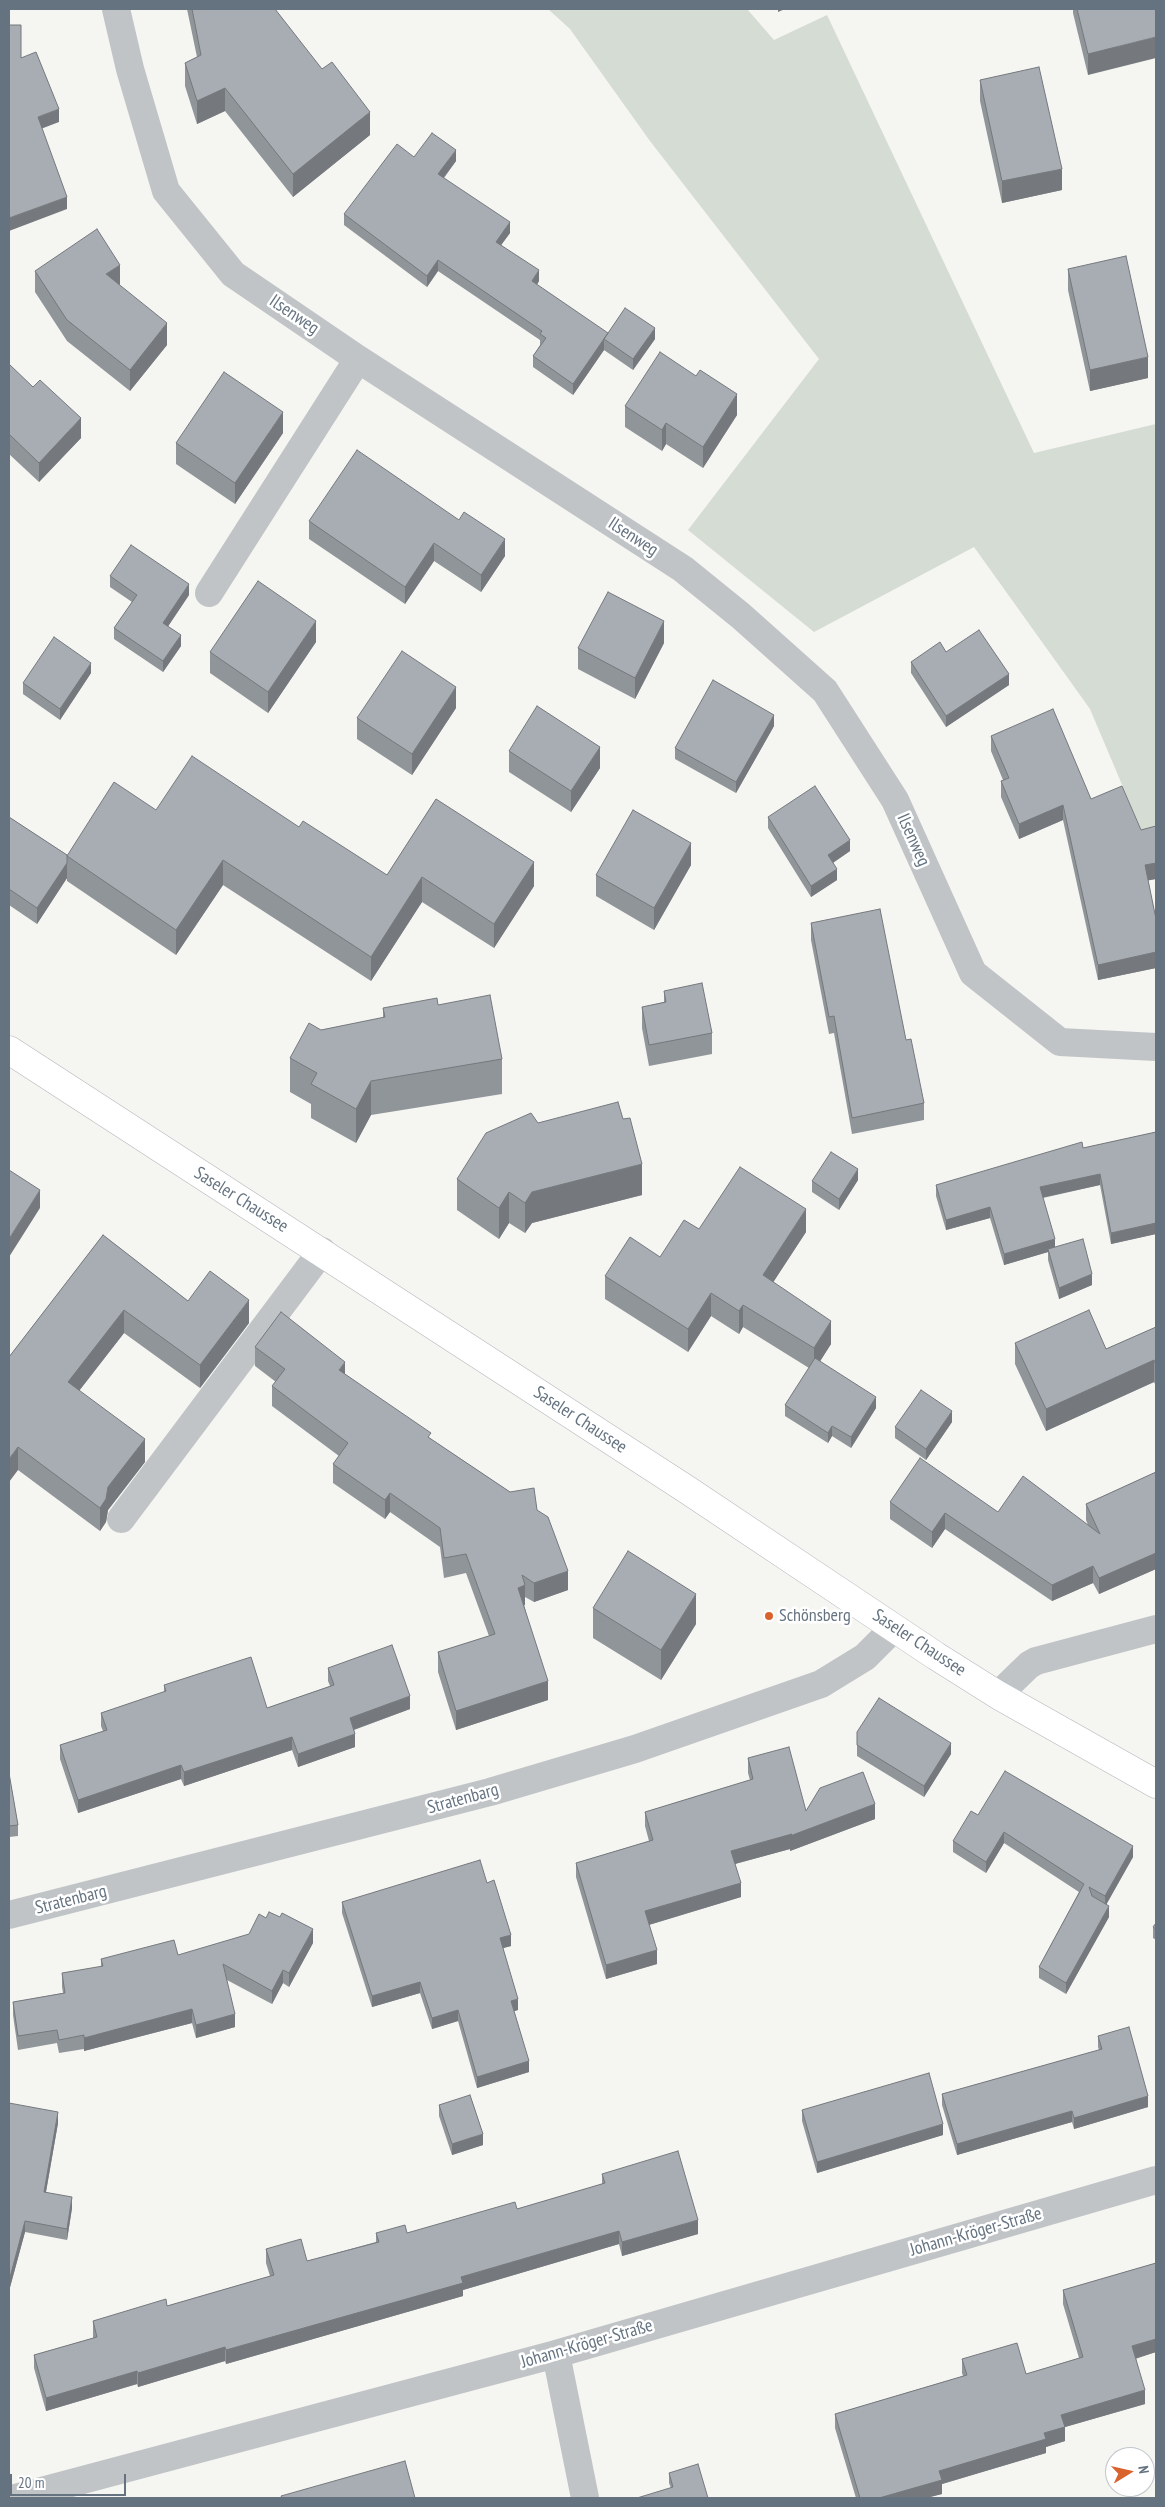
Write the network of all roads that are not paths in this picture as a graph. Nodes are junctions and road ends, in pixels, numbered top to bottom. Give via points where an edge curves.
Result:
1 (116, 9) edge
2 (358, 359) junction
3 (209, 593) dead end
4 (1156, 1047) edge
5 (9, 1050) edge
6 (322, 1251) junction
7 (120, 1519) dead end
8 (894, 1628) junction
9 (1156, 1629) edge
10 (998, 1695) junction
11 (1156, 1784) edge
12 (9, 1915) edge
13 (1156, 2180) edge
14 (556, 2354) junction
15 (15, 2498) edge
16 (585, 2498) edge

1 - 2 street, Ilsenweg via 166,191 233,274
2 - 3 street
2 - 4 street, Ilsenweg via 683,569 825,691 895,800 973,973 1060,1042
5 - 6 main road, Saseler Chaussee
6 - 7 street
6 - 8 main road, Saseler Chaussee
8 - 10 main road, Saseler Chaussee
8 - 12 street, Stratenbarg via 865,1657 821,1684 634,1749 490,1792
9 - 10 street via 1036,1661
10 - 11 main road, Saseler Chaussee
13 - 14 street, Johann-Kröger-Straße
14 - 15 street, Johann-Kröger-Straße
14 - 16 street

